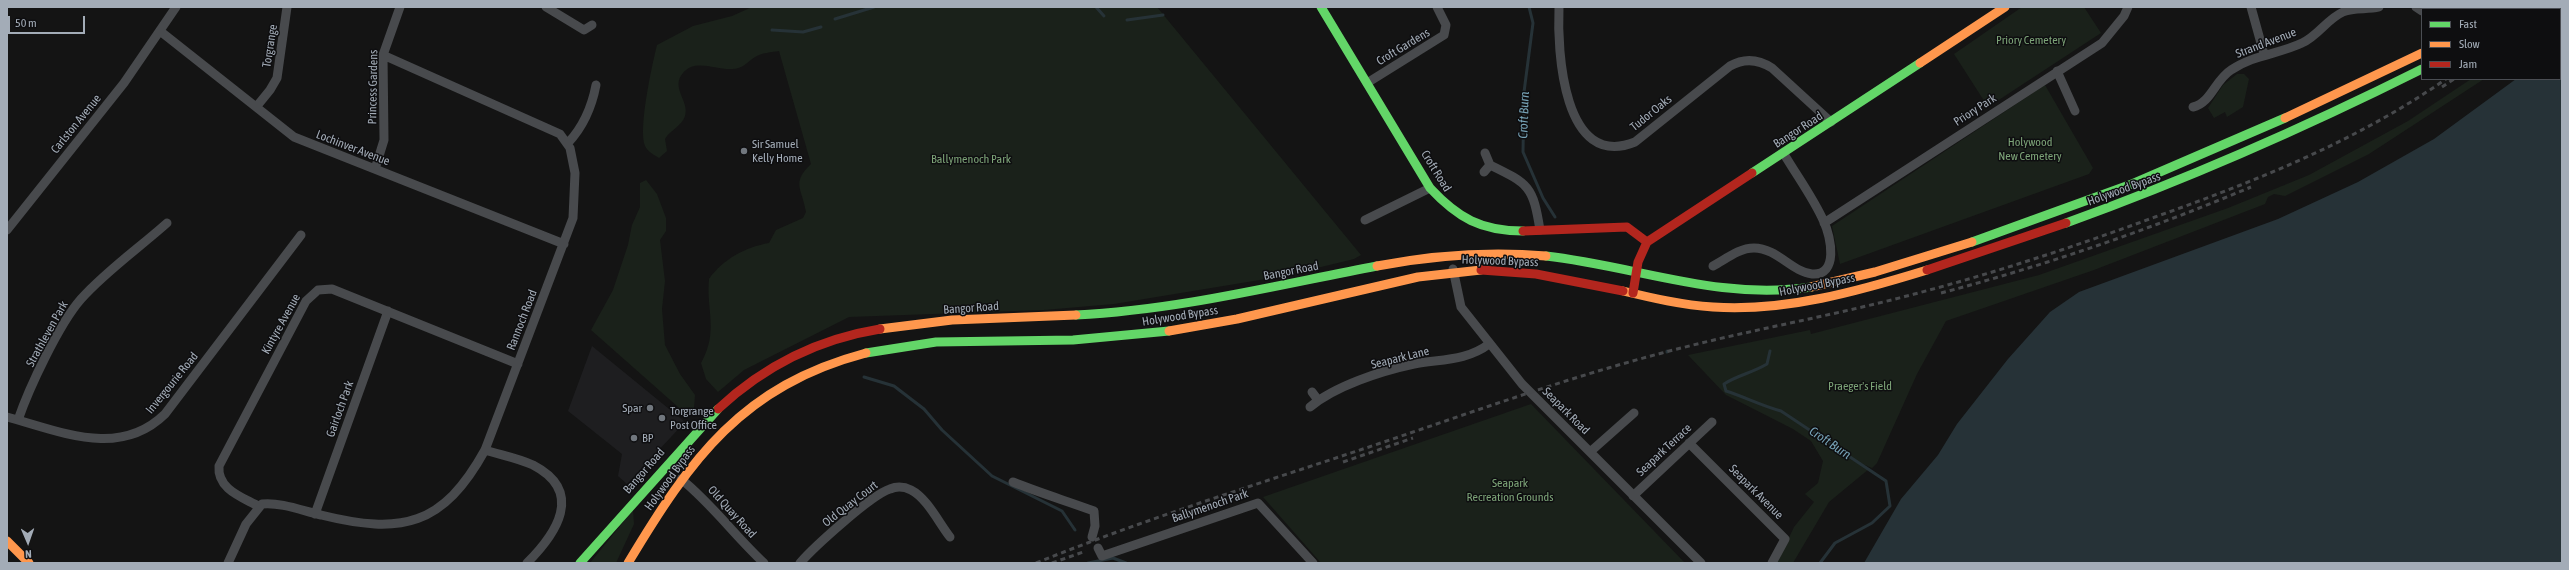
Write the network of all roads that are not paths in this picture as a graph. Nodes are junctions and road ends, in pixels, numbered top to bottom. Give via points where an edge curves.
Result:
1 (176, 7) edge
2 (287, 7) edge
3 (400, 7) edge
4 (546, 7) edge
5 (1321, 7) edge
6 (1437, 7) edge
7 (1559, 7) edge
8 (2006, 7) edge
9 (2128, 7) edge
10 (2251, 7) edge
11 (2379, 7) edge
12 (2348, 8) edge
13 (592, 26) dead end
14 (160, 31) junction
15 (2264, 54) junction
16 (2421, 54) edge
17 (383, 55) junction
18 (2421, 69) edge
19 (2057, 71) junction
20 (1367, 83) junction
21 (596, 85) dead end
22 (257, 106) junction
23 (2193, 107) dead end
24 (2075, 111) dead end
25 (1831, 122) junction
26 (568, 143) junction
27 (1485, 153) dead end
28 (1784, 154) junction
29 (375, 169) junction
30 (1430, 188) junction
31 (1365, 220) dead end
32 (168, 223) dead end
33 (1824, 223) junction
34 (7, 230) edge
35 (1540, 230) junction
36 (301, 235) dead end
37 (1647, 242) junction
38 (564, 244) junction
39 (1450, 254) junction
40 (1730, 256) junction
41 (1734, 265) dead end
42 (1713, 266) dead end
43 (1453, 272) junction
44 (1637, 274) junction
45 (1633, 293) junction
46 (388, 311) junction
47 (829, 341) junction
48 (1489, 344) junction
49 (836, 360) junction
50 (518, 364) junction
51 (1312, 392) dead end
52 (1318, 400) junction
53 (1310, 407) dead end
54 (1634, 413) dead end
55 (7, 417) edge
56 (18, 420) junction
57 (1712, 422) dead end
58 (1689, 443) junction
59 (486, 450) junction
60 (1590, 452) junction
61 (681, 478) junction
62 (1013, 482) dead end
63 (1634, 496) junction
64 (258, 506) junction
65 (315, 514) junction
66 (950, 537) dead end
67 (1092, 537) dead end
68 (7, 541) edge
69 (1098, 548) dead end
70 (29, 563) edge
71 (228, 563) edge
72 (527, 563) edge
73 (580, 563) edge
74 (628, 563) edge
75 (764, 563) edge
76 (800, 563) edge
77 (1313, 563) edge
78 (1701, 563) edge
79 (1772, 563) edge

1 - 14 street, Carlston Avenue
2 - 22 street, Torgrange via 277,78
3 - 17 street, Princess Gardens
4 - 13 street via 584,30
5 - 20 main road, Croft Road
6 - 20 street, Croft Gardens via 1446,25 1444,35
7 - 25 street, Tudor Oaks via 1561,55 1575,118 1583,132 1595,142 1619,146 1635,142 1730,66 1749,60 1761,62 1772,68
8 - 25 main road, Bangor Road
9 - 19 street, Priory Park via 2124,16 2102,42
10 - 15 street
11 - 12 street, Strand Avenue via 2368,10
12 - 15 street, Strand Avenue via 2325,23 2304,42
14 - 22 street, Lochinver Avenue
14 - 34 street, Carlston Avenue via 105,107
15 - 23 street, Strand Avenue via 2231,70 2218,80 2200,105
16 - 44 main road, Holywood Bypass via 2166,172 1990,236 1877,271 1795,289 1754,292 1723,291
17 - 26 street via 555,130
17 - 29 street, Princess Gardens via 384,140
18 - 45 main road, Holywood Bypass via 2279,138 2156,190 2026,238 1863,288 1768,307 1691,305
19 - 24 street
19 - 33 street, Priory Park
20 - 30 main road, Croft Road
21 - 26 street via 594,97 582,125
22 - 29 street, Lochinver Avenue via 294,137
25 - 28 main road, Bangor Road
26 - 38 street, Rannoch Road via 575,173 576,201
27 - 35 street via 1487,169 1527,185 1537,209
28 - 33 street
28 - 37 main road, Bangor Road
29 - 38 street, Lochinver Avenue
30 - 31 street
30 - 35 main road, Croft Road via 1439,201 1450,210 1476,224 1510,231
32 - 56 street, Strathleven Park via 81,300 64,325 25,400
33 - 40 street via 1831,259 1826,269 1818,273 1806,272 1762,249 1747,248
35 - 37 main road, Croft Road via 1627,227
36 - 56 street, Invergourie Road via 164,414 146,429 121,438 100,440
37 - 44 main road
38 - 50 street, Rannoch Road
39 - 43 street, Seapark Road
39 - 44 main road, Holywood Bypass via 1479,252 1533,255 1586,262
39 - 47 main road, Bangor Road via 1127,311 972,319 883,327 859,331
40 - 41 street
40 - 42 street
43 - 45 main road, Holywood Bypass via 1525,272
43 - 48 street, Seapark Road via 1461,307
43 - 49 main road, Holywood Bypass via 1187,329 1078,339 937,342 872,349
44 - 45 main road
46 - 50 street, Kintyre Avenue
46 - 64 street, Kintyre Avenue via 332,289 318,290 308,298 219,466 219,477 225,485
46 - 65 street, Gairloch Park
47 - 49 main road
47 - 73 main road, Bangor Road via 786,359 731,395 677,451
48 - 52 street, Seapark Lane via 1476,354 1413,364 1332,391
48 - 60 street, Seapark Road via 1522,384
49 - 61 main road, Holywood Bypass via 788,380 753,404 710,444
50 - 59 street, Rannoch Road
51 - 52 street
52 - 53 street, Seapark Lane
54 - 60 street
55 - 56 street, Invergourie Road
57 - 58 street, Seapark Terrace
58 - 63 street, Seapark Terrace
58 - 79 street, Seapark Avenue via 1785,539
59 - 65 street, Rannoch Road via 470,477 452,497 444,505 422,517 397,524 372,526
59 - 72 street via 532,465 550,479 558,491 561,506 556,528
60 - 63 street, Seapark Road
61 - 74 main road, Holywood Bypass
61 - 75 street, Old Quay Road via 704,498 743,544
62 - 67 street via 1046,496 1094,511 1095,526
63 - 78 street, Seapark Road
64 - 65 street, Rannoch Road via 268,504
64 - 71 street via 246,524
66 - 76 street, Old Quay Court via 919,496 906,488 896,487 881,493 854,514
68 - 70 main road
69 - 77 street, Ballymenoch Park via 1102,556 1258,503

